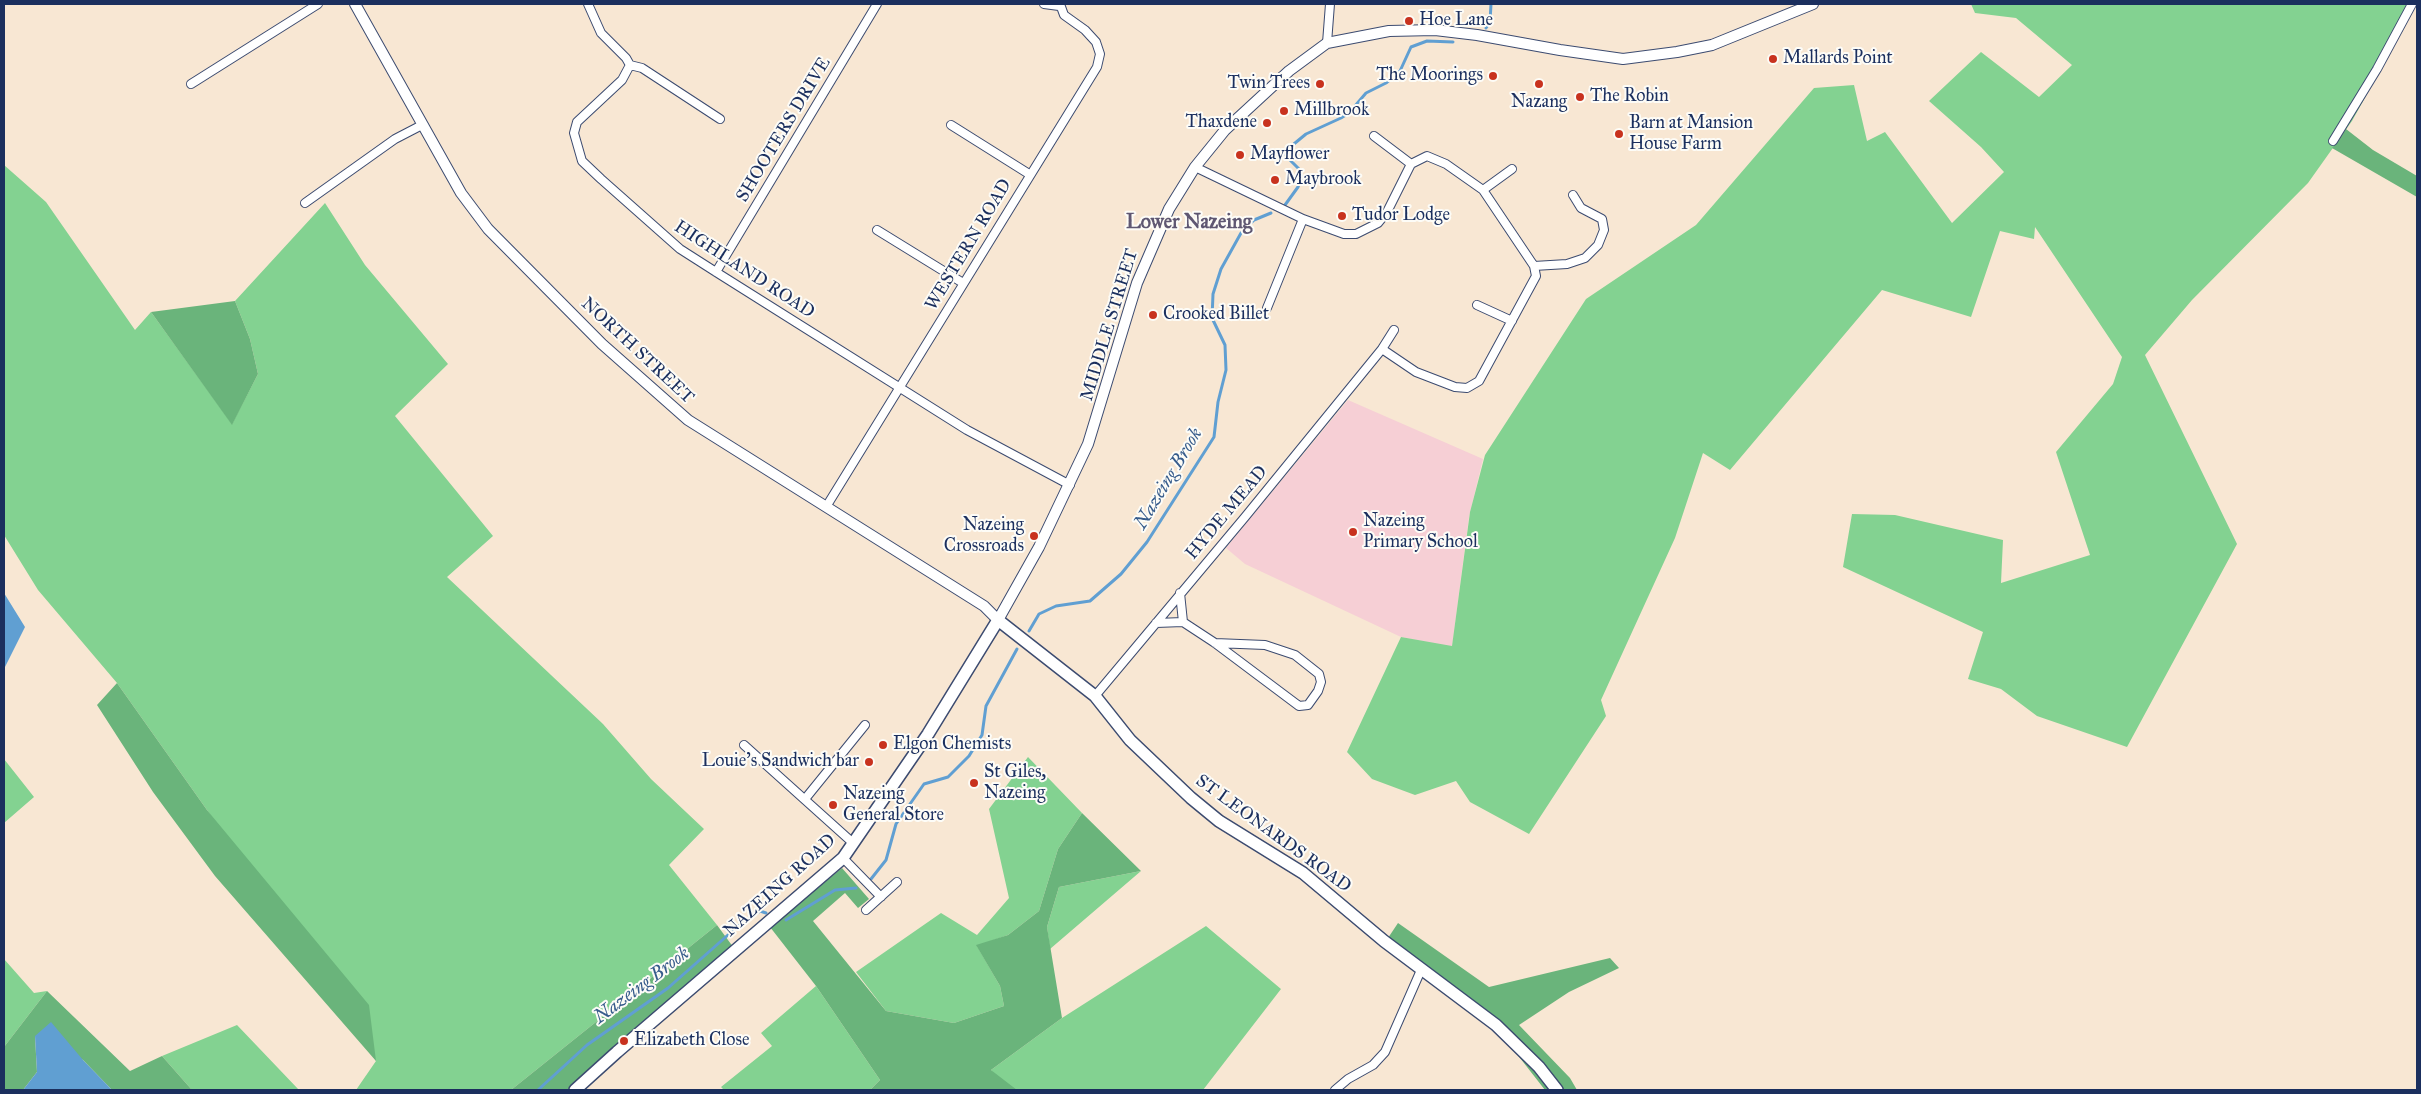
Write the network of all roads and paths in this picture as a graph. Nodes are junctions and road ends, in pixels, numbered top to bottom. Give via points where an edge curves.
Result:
1 (318, 4) edge
2 (355, 4) edge
3 (588, 4) edge
4 (878, 4) edge
5 (1044, 4) edge
6 (1330, 4) edge
7 (1813, 4) edge
8 (2412, 4) edge
9 (1060, 5) edge
10 (1327, 43) junction
11 (630, 65) junction
12 (191, 84) dead end
13 (720, 119) dead end
14 (422, 125) junction
15 (952, 125) dead end
16 (1374, 136) dead end
17 (2334, 141) dead end
18 (1411, 164) junction
19 (1195, 167) junction
20 (1512, 169) dead end
21 (1029, 174) junction
22 (1483, 190) junction
23 (1574, 195) dead end
24 (305, 203) dead end
25 (1303, 219) junction
26 (877, 230) dead end
27 (1534, 266) junction
28 (716, 272) junction
29 (963, 283) junction
30 (1477, 305) dead end
31 (1267, 308) dead end
32 (1512, 321) junction
33 (1394, 330) dead end
34 (1382, 349) junction
35 (900, 387) junction
36 (1070, 485) junction
37 (826, 507) junction
38 (1180, 593) junction
39 (998, 620) junction
40 (1183, 622) junction
41 (1156, 623) junction
42 (1215, 643) junction
43 (1095, 696) junction
44 (865, 725) dead end
45 (744, 745) dead end
46 (805, 799) junction
47 (853, 843) junction
48 (842, 858) junction
49 (897, 882) dead end
50 (881, 897) junction
51 (866, 910) dead end
52 (1421, 970) junction
53 (575, 1090) edge
54 (1335, 1090) edge
55 (1557, 1090) edge

1 - 12 street
2 - 14 street, NORTH STREET
3 - 11 street via 601,33
4 - 28 street, SHOOTERS DRIVE
5 - 9 street
6 - 10 street
7 - 10 street, MIDDLE STREET via 1712,45 1624,58 1434,30 1389,31
8 - 17 street
9 - 21 street, WESTERN ROAD via 1064,15 1096,42 1100,54 1097,67
10 - 19 street, MIDDLE STREET via 1252,103
11 - 13 street via 642,68
11 - 28 street, HIGHLAND ROAD via 622,80 577,122 574,133 582,161 680,249
14 - 24 street via 395,139
14 - 37 street, NORTH STREET via 461,193 488,229 602,344 688,420
15 - 21 street
16 - 18 street
18 - 22 street via 1427,156 1446,164
18 - 25 street via 1387,212 1378,224 1367,231 1344,234
19 - 25 street
19 - 36 street, MIDDLE STREET via 1152,244 1124,322 1114,365 1088,444
20 - 22 street
21 - 29 street, WESTERN ROAD
22 - 27 street
23 - 27 street via 1581,208 1602,219 1604,230 1598,245 1585,258 1566,264
25 - 31 street
26 - 29 street
27 - 32 street via 1536,276
28 - 35 street, HIGHLAND ROAD
29 - 35 street, WESTERN ROAD
30 - 32 street
32 - 34 street via 1479,381 1467,388 1455,387 1416,372
33 - 34 street, HYDE MEAD
34 - 38 street, HYDE MEAD
35 - 36 street, HIGHLAND ROAD via 967,430
35 - 37 street, WESTERN ROAD
36 - 39 street, MIDDLE STREET
37 - 39 street, NORTH STREET via 984,606
38 - 40 street
38 - 41 street, HYDE MEAD
39 - 43 main road, ST LEONARDS ROAD
39 - 47 main road, NAZEING ROAD via 928,734
40 - 41 street
40 - 42 street
41 - 43 street, HYDE MEAD
42 - 42 street via 1299,706 1308,705 1322,682 1319,674 1295,655 1265,645
43 - 52 main road, ST LEONARDS ROAD via 1130,740 1191,798 1219,821 1303,873
44 - 46 street
45 - 46 street
46 - 47 street
47 - 48 main road, NAZEING ROAD
48 - 50 street
48 - 53 main road, NAZEING ROAD
49 - 50 street
50 - 51 street
52 - 54 street via 1385,1052 1373,1065
52 - 55 main road, ST LEONARDS ROAD via 1496,1025 1539,1067

